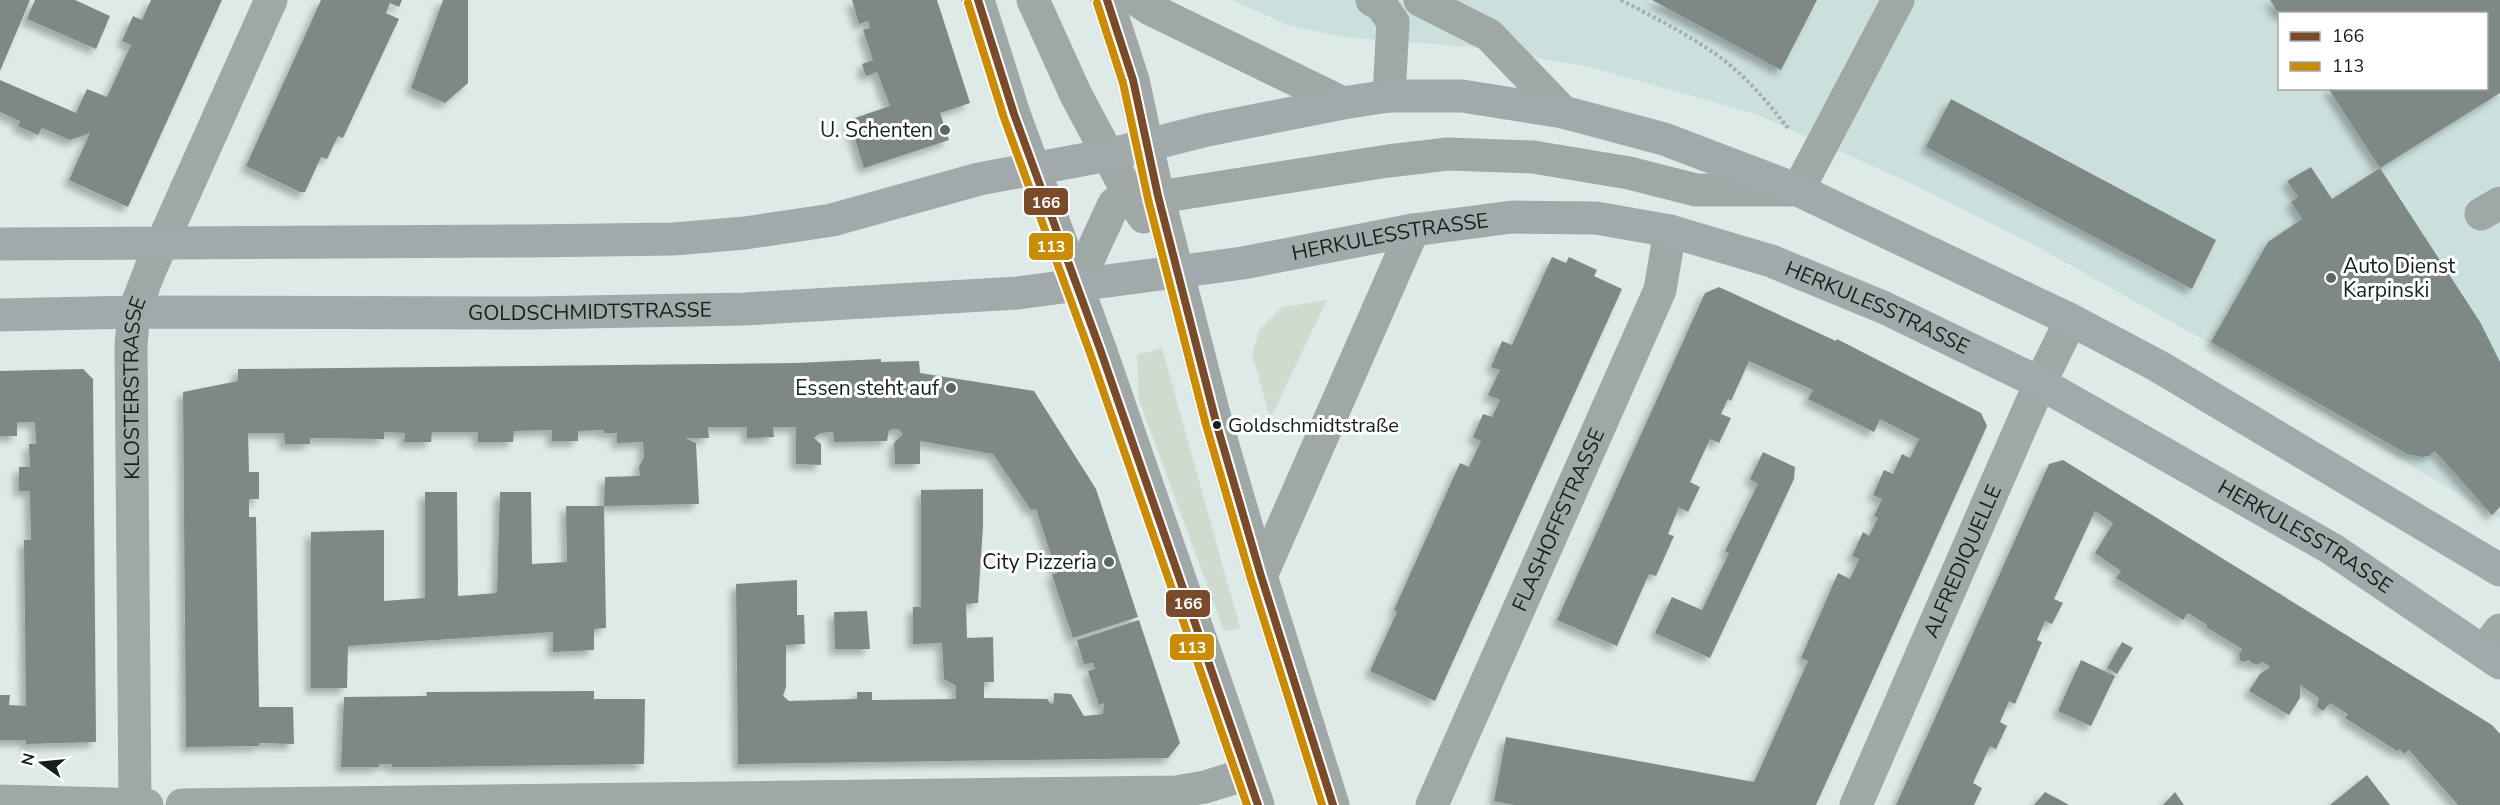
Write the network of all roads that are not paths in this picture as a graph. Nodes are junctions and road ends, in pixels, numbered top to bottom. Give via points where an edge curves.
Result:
1 (271, 0) edge
2 (978, 0) edge
3 (1033, 0) edge
4 (1107, 0) edge
5 (1137, 0) edge
6 (1371, 0) edge
7 (1420, 0) edge
8 (1898, 0) edge
9 (1389, 96) junction
10 (1344, 103) junction
11 (1563, 112) junction
12 (1147, 147) junction
13 (1108, 155) junction
14 (1033, 169) junction
15 (1798, 190) junction
16 (1145, 198) junction
17 (1413, 230) junction
18 (1670, 231) junction
19 (164, 243) junction
20 (0, 244) edge
21 (1178, 272) junction
22 (1076, 286) junction
23 (134, 312) junction
24 (0, 315) edge
25 (2071, 320) junction
26 (2040, 383) junction
27 (2500, 570) edge
28 (1261, 576) junction
29 (2495, 648) edge
30 (1247, 774) junction
31 (0, 801) edge
32 (135, 805) edge
33 (147, 805) edge
34 (182, 805) edge
35 (1258, 805) edge
36 (1333, 805) edge
37 (1432, 805) edge
38 (1856, 805) edge

1 - 19 street, KLOSTERSTRASSE
2 - 14 street
3 - 13 street
4 - 12 street via 1133,80
5 - 10 street
6 - 9 street via 1381,5 1393,22
7 - 11 street via 1489,35
8 - 15 street
9 - 10 main road
9 - 11 main road via 1462,96
10 - 12 main road via 1206,130
11 - 15 main road via 1664,139
12 - 13 main road
12 - 16 street
13 - 14 main road
13 - 16 street
14 - 19 main road via 979,179 832,220 746,233 651,239
14 - 22 street
15 - 16 street via 1696,190 1629,173 1533,157 1448,154
15 - 25 main road
16 - 21 street
16 - 22 street via 1114,204
17 - 18 main road, HERKULESSTRASSE via 1512,217 1596,218
17 - 21 main road, HERKULESSTRASSE
17 - 28 street
18 - 26 main road, HERKULESSTRASSE via 1791,269 1885,308
18 - 37 street, FLASHOFFSTRASSE via 1660,290
19 - 20 main road
19 - 23 street, KLOSTERSTRASSE
21 - 22 main road, GOLDSCHMIDTSTRASSE
21 - 28 street via 1200,364
22 - 23 main road, GOLDSCHMIDTSTRASSE via 745,309
22 - 30 street
23 - 24 main road, GOLDSCHMIDTSTRASSE
23 - 32 street, KLOSTERSTRASSE via 131,345
25 - 26 street, ALFREDIQUELLE
25 - 27 main road via 2158,366
26 - 29 main road, HERKULESSTRASSE via 2332,549
26 - 38 street, ALFREDIQUELLE
28 - 36 street
30 - 34 street via 1176,792
30 - 35 street
31 - 32 street
32 - 33 street

